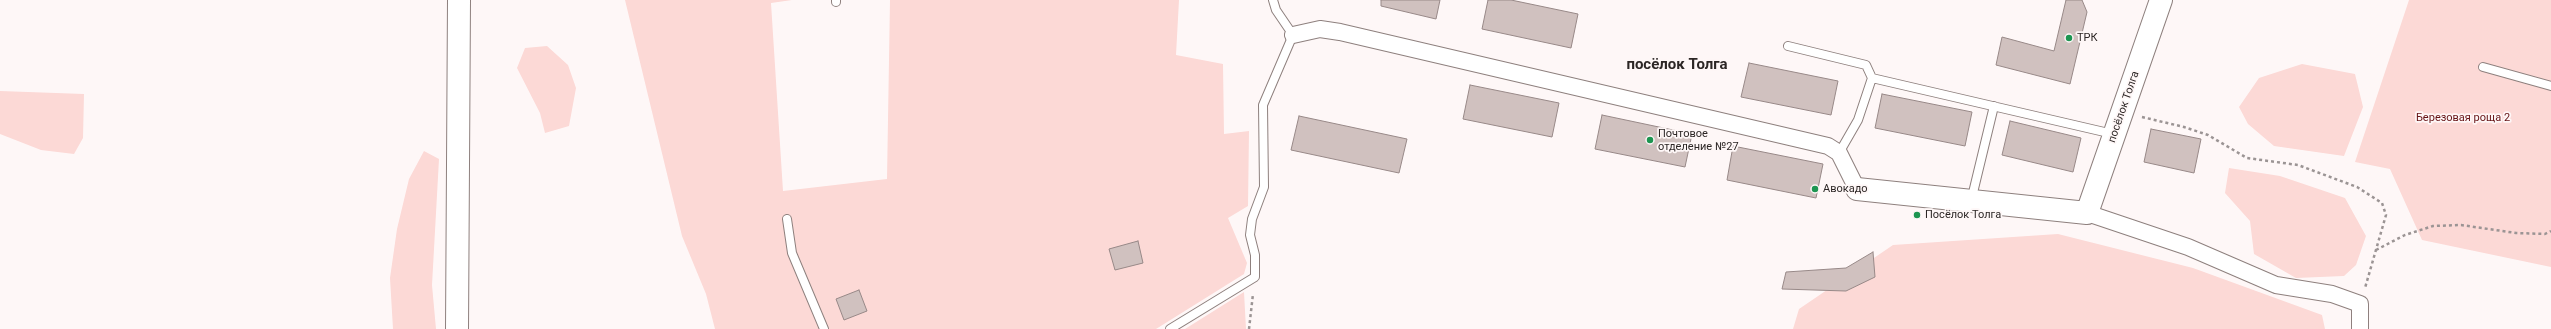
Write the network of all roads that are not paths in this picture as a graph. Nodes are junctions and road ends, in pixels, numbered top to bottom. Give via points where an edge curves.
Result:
1 (459, 0) edge
2 (1273, 0) edge
3 (2161, 0) edge
4 (1292, 36) junction
5 (1788, 46) dead end
6 (2483, 67) dead end
7 (1872, 78) junction
8 (2551, 86) edge
9 (1994, 106) junction
10 (2114, 134) junction
11 (1839, 153) junction
12 (1857, 189) joint
13 (1971, 201) junction
14 (2087, 213) junction
15 (787, 219) dead end
16 (457, 329) edge
17 (824, 329) edge
18 (1170, 329) edge
19 (2360, 329) edge

1 - 16 street
2 - 4 lane via 1276,10
3 - 10 street, посёлок Толга
4 - 11 street via 1320,30 1340,32 1828,146
4 - 18 lane via 1263,105 1264,187 1252,219 1250,235 1255,255 1255,277
5 - 7 lane via 1866,65
6 - 8 lane
7 - 9 lane
7 - 11 lane via 1858,120
9 - 10 lane
9 - 13 lane
10 - 14 street, посёлок Толга
11 - 12 street
12 - 13 street
13 - 14 street
14 - 19 street via 2188,247 2276,285 2332,294 2360,304
15 - 17 lane via 792,253

